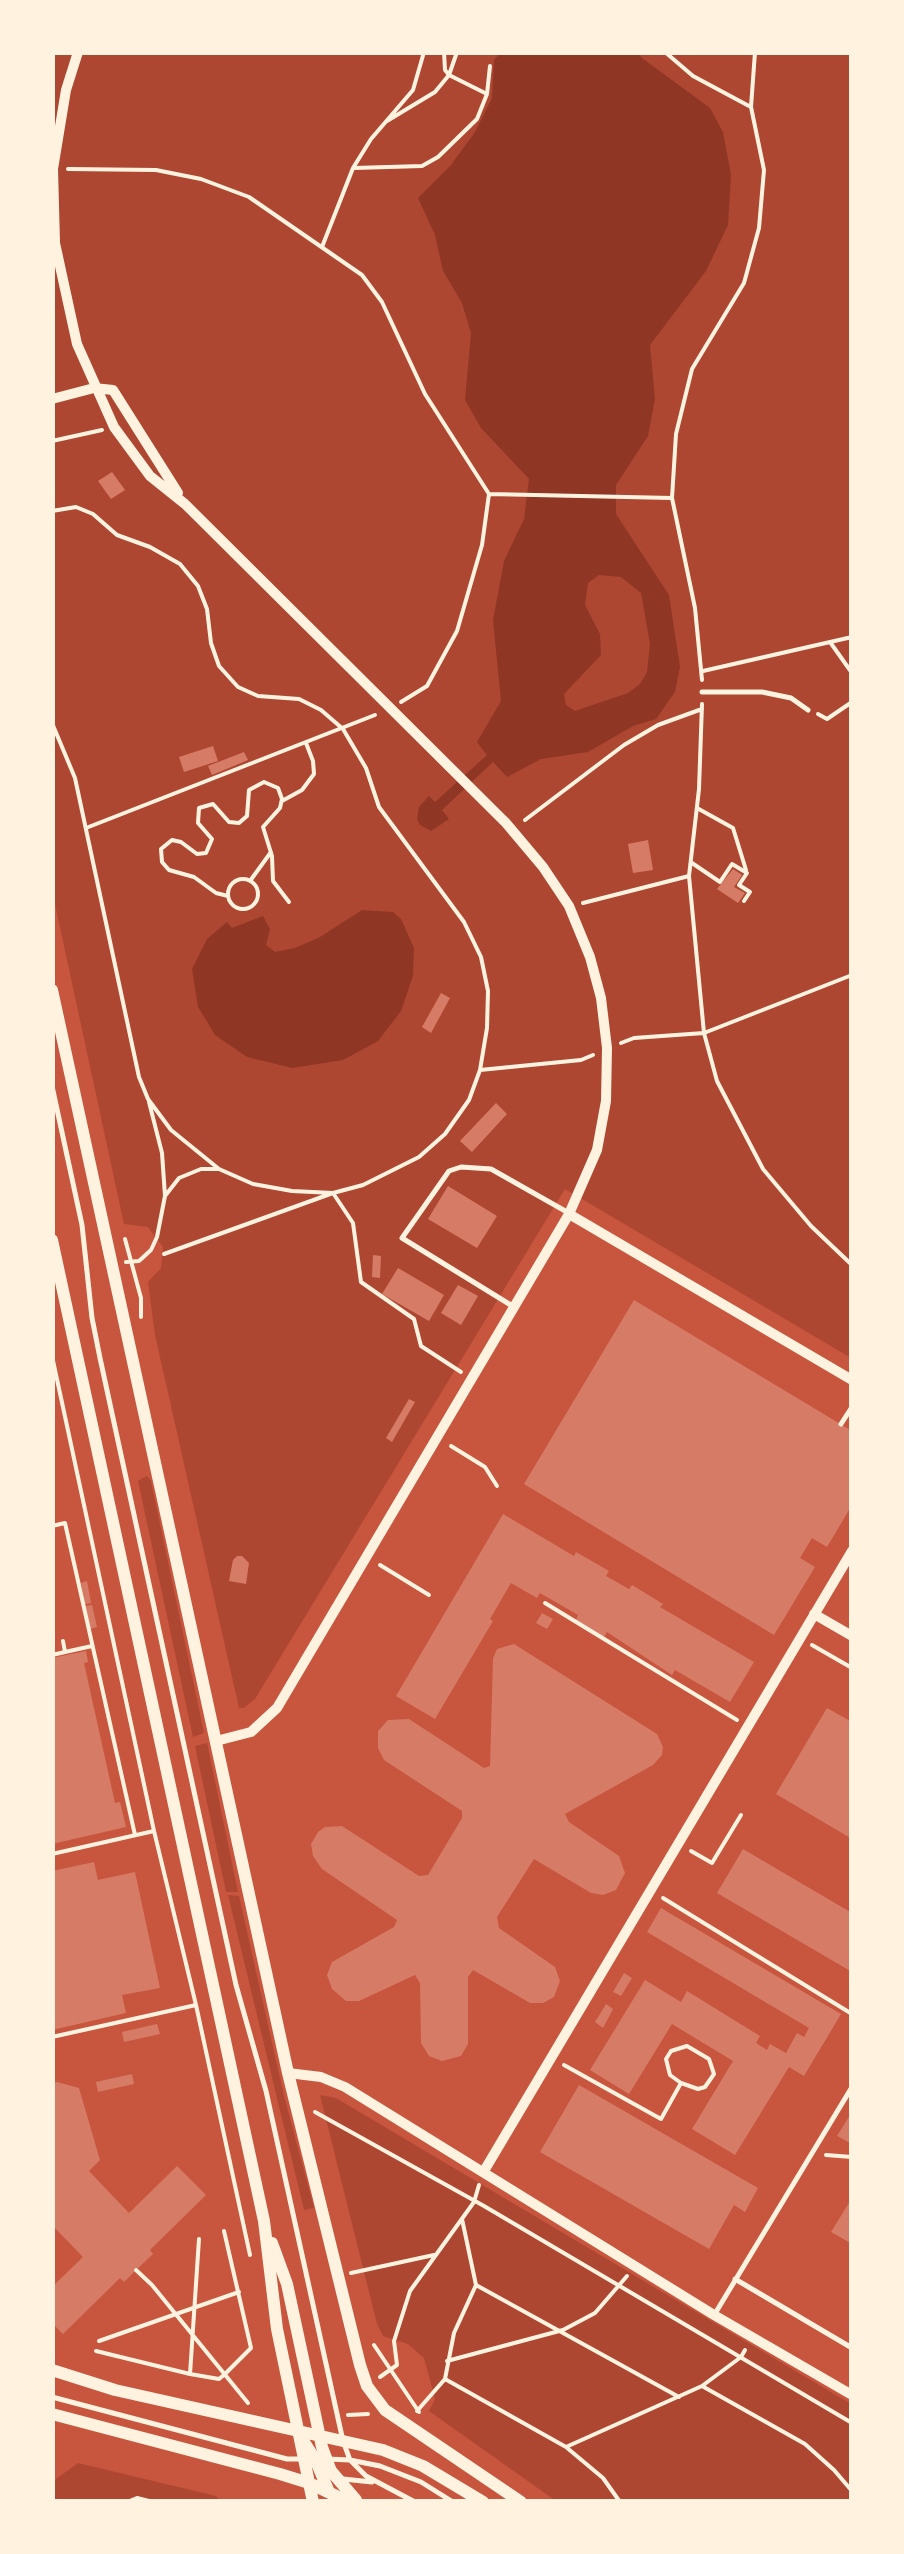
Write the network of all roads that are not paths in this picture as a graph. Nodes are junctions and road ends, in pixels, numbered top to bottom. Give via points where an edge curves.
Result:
1 (78, 52) edge
2 (53, 169) edge
3 (94, 388) junction
4 (52, 399) edge
5 (185, 504) junction
6 (702, 692) road end
7 (808, 710) road end
8 (52, 990) edge
9 (52, 1086) edge
10 (570, 1214) junction
11 (52, 1240) edge
12 (515, 1308) junction
13 (852, 1380) edge
14 (852, 1407) edge
15 (841, 1424) dead end
16 (852, 1551) edge
17 (814, 1614) junction
18 (852, 1636) edge
19 (216, 1741) junction
20 (288, 2073) junction
21 (852, 2087) edge
22 (484, 2171) junction
23 (264, 2222) junction
24 (736, 2280) junction
25 (714, 2315) junction
26 (852, 2348) edge
27 (52, 2370) edge
28 (852, 2395) edge
29 (52, 2397) edge
30 (52, 2414) edge
31 (298, 2433) junction
32 (320, 2437) junction
33 (343, 2441) junction
34 (315, 2459) junction
35 (350, 2460) junction
36 (308, 2479) junction
37 (377, 2482) junction
38 (330, 2487) edge
39 (313, 2502) edge
40 (349, 2502) edge
41 (357, 2502) edge
42 (415, 2502) edge
43 (453, 2502) edge
44 (484, 2502) edge
45 (521, 2502) edge

1 - 2 street
2 - 3 street via 65,298
3 - 4 street
3 - 5 street via 150,476
3 - 5 street via 113,390
5 - 10 street via 510,826 569,906 597,984 607,1048 596,1150
6 - 7 lane via 762,692
8 - 19 street
9 - 33 lane via 108,1396
10 - 12 street
10 - 12 lane via 491,1169 461,1167 449,1170 402,1238
10 - 13 street
11 - 23 street
12 - 19 street via 277,1708 250,1732
14 - 15 lane
16 - 17 street
17 - 18 street
17 - 22 street
19 - 20 street
20 - 22 street via 346,2087
20 - 45 street via 367,2386 385,2410
21 - 24 lane
22 - 25 street
23 - 31 street via 276,2329
23 - 32 street via 287,2284
24 - 25 lane
24 - 26 lane
25 - 28 street
27 - 31 street
29 - 34 lane via 287,2459
30 - 36 street
31 - 32 street
31 - 34 street
32 - 33 street
32 - 34 street
33 - 35 lane
33 - 44 street via 423,2466
34 - 35 lane
34 - 36 street
34 - 38 street
35 - 37 lane
35 - 43 lane via 398,2472
36 - 38 street
36 - 39 street
37 - 38 lane
37 - 42 lane
38 - 40 street
38 - 41 street

